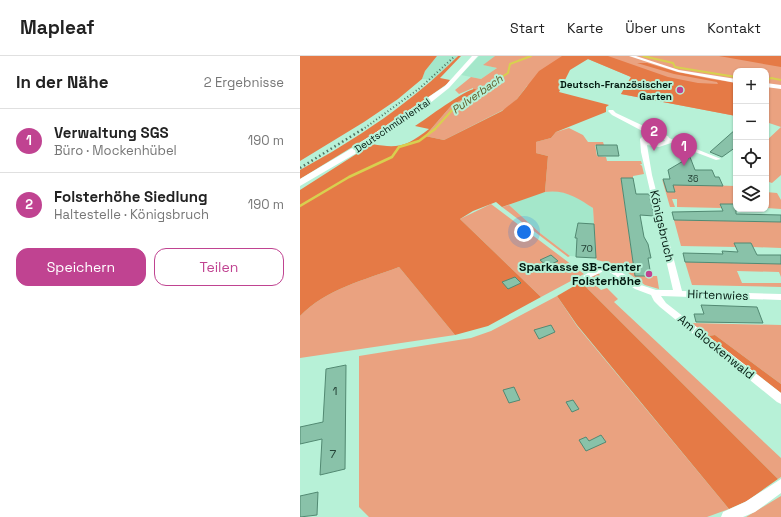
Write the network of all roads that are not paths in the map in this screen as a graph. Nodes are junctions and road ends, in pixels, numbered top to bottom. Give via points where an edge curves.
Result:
1 (475, 56) edge
2 (631, 56) edge
3 (733, 80) edge
4 (769, 85) edge
5 (781, 87) edge
6 (611, 111) dead end
7 (652, 134) junction
8 (668, 139) junction
9 (644, 141) junction
10 (661, 145) junction
11 (645, 157) junction
12 (718, 160) dead end
13 (300, 182) edge
14 (587, 276) dead end
15 (655, 293) junction
16 (678, 294) junction
17 (781, 297) edge
18 (781, 399) edge
19 (781, 485) edge
20 (728, 517) edge

1 - 13 main road, Deutschmühlental via 447,87 421,106 357,149
2 - 3 street via 678,71
4 - 5 street
6 - 7 street
7 - 8 street
7 - 9 street via 644,137
8 - 10 street via 666,144
8 - 12 street
9 - 10 street via 652,145
9 - 11 street, Königsbruch
10 - 11 street via 649,151
11 - 16 street, Königsbruch
14 - 15 street via 602,268 610,268 638,287
15 - 16 street, Hirtenwies
15 - 18 street, Am Glockenwald via 663,305
16 - 17 street, Hirtenwies
19 - 20 street via 750,507

